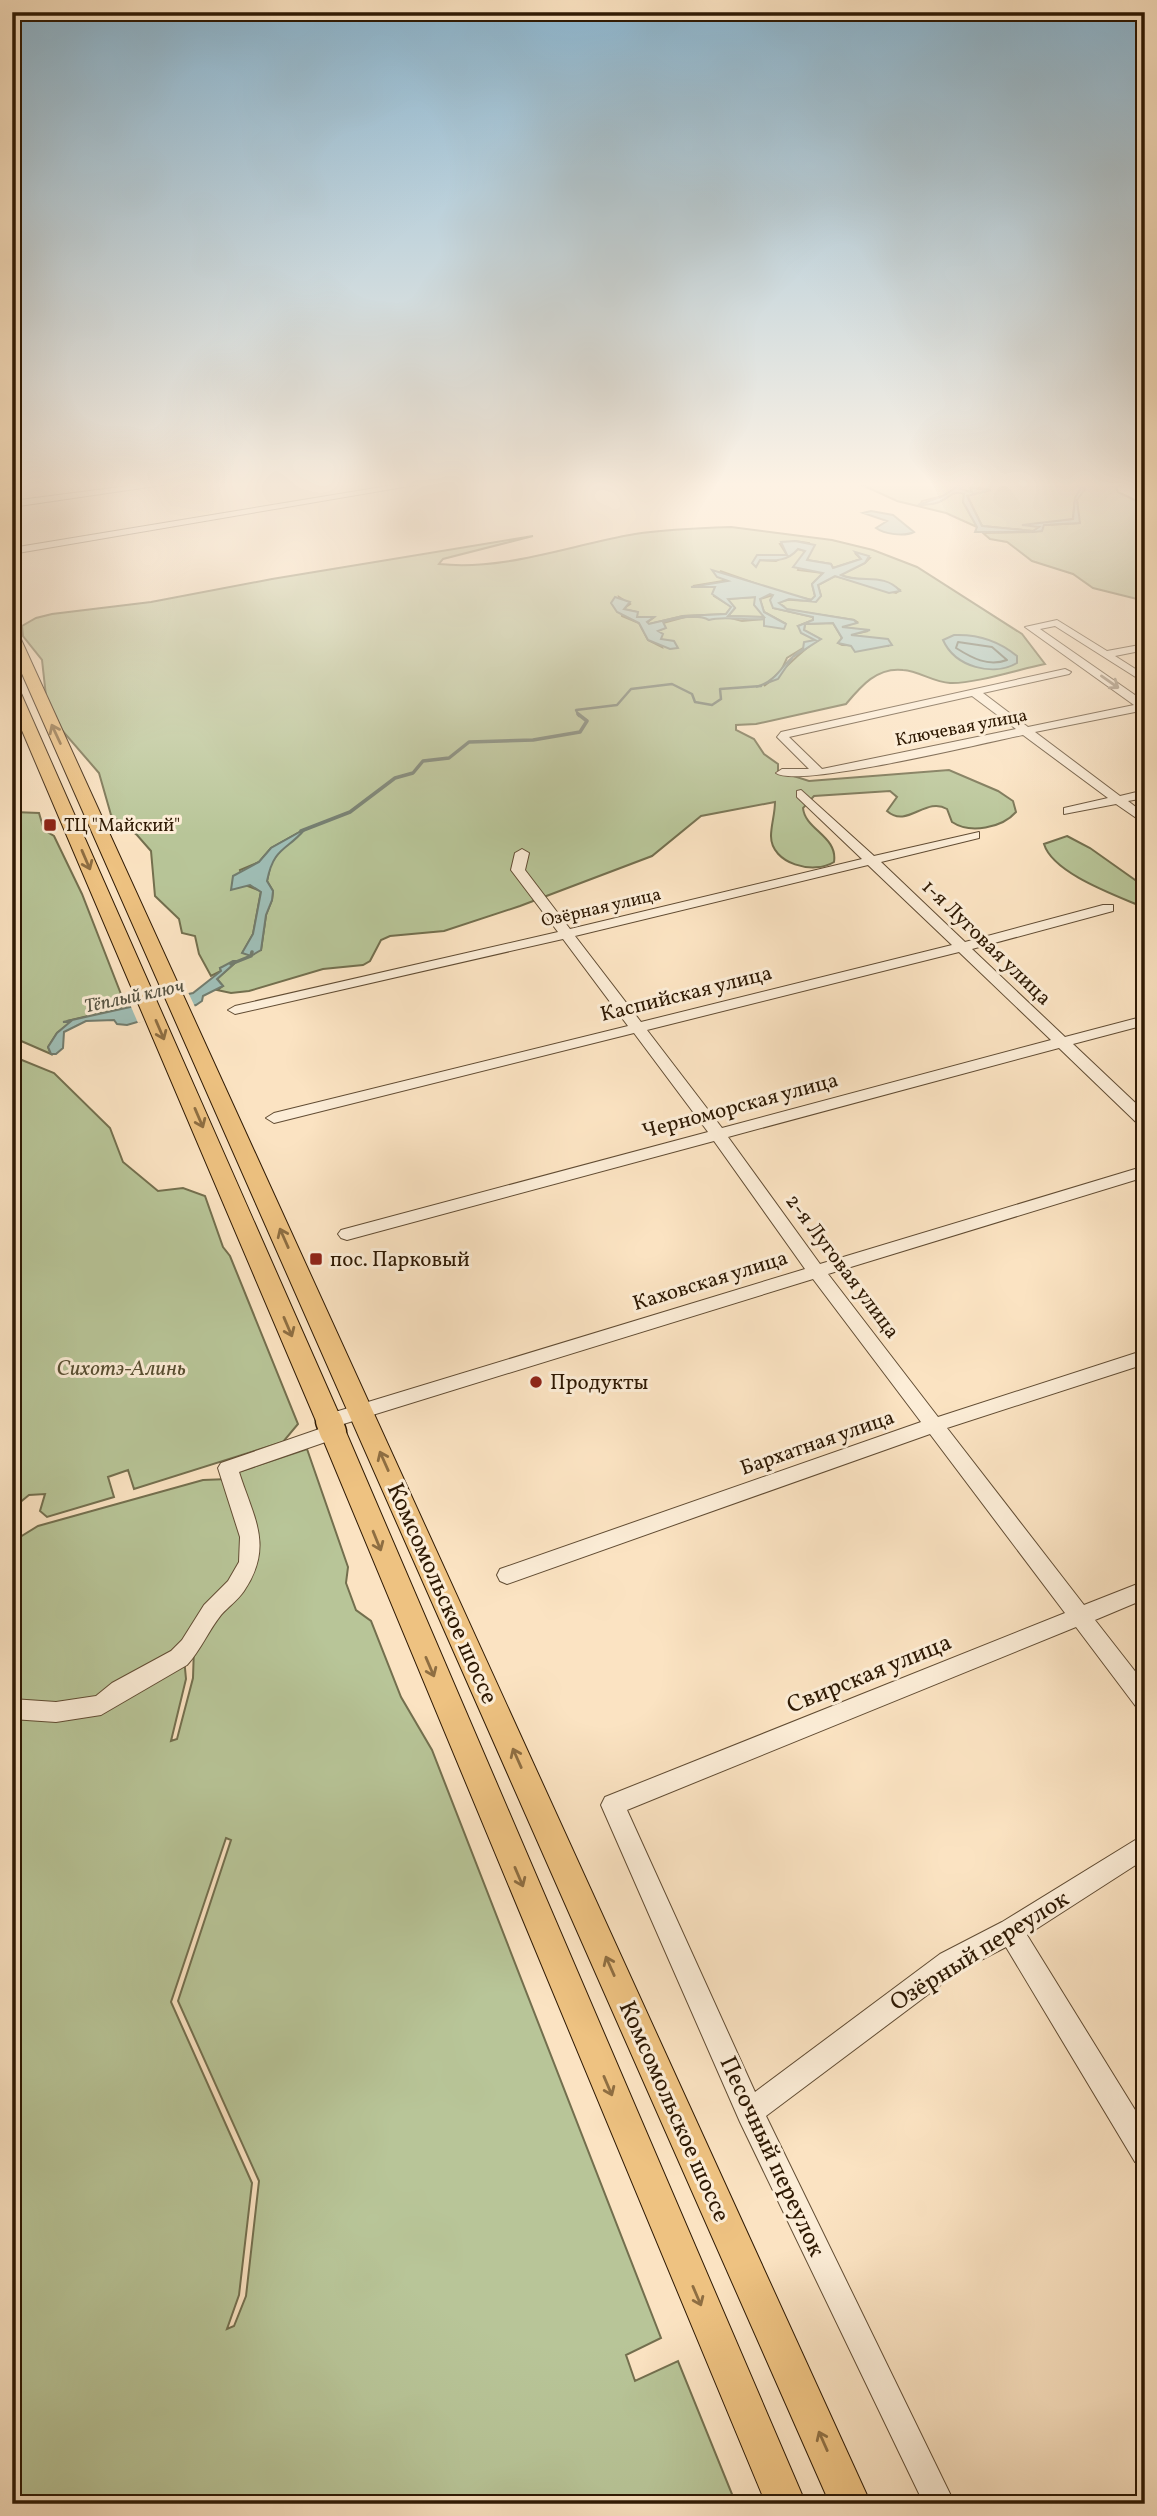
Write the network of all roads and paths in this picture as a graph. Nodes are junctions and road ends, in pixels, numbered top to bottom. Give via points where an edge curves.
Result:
1 (12, 635) edge
2 (1145, 647) edge
3 (1106, 654) junction
4 (1065, 672) dead end
5 (1145, 680) edge
6 (33, 684) junction
7 (13, 689) edge
8 (974, 692) junction
9 (1145, 706) edge
10 (1027, 732) junction
11 (782, 773) dead end
12 (819, 773) junction
13 (800, 793) dead end
14 (1145, 794) edge
15 (1119, 800) junction
16 (1068, 811) dead end
17 (1145, 820) edge
18 (974, 835) dead end
19 (522, 853) dead end
20 (868, 860) junction
21 (1108, 908) dead end
22 (567, 934) junction
23 (963, 947) junction
24 (235, 1010) dead end
25 (1145, 1020) edge
26 (634, 1027) junction
27 (1061, 1040) junction
28 (185, 1052) junction
29 (281, 1116) dead end
30 (1145, 1121) edge
31 (717, 1133) junction
32 (1145, 1171) edge
33 (347, 1234) dead end
34 (816, 1271) junction
35 (1145, 1357) edge
36 (367, 1408) junction
37 (935, 1425) junction
38 (331, 1427) junction
39 (507, 1575) dead end
40 (1145, 1590) edge
41 (1082, 1615) junction
42 (1145, 1701) edge
43 (12, 1709) edge
44 (613, 1805) joint
45 (1145, 1845) edge
46 (1011, 1931) junction
47 (750, 2112) junction
48 (1145, 2152) edge
49 (786, 2504) edge
50 (851, 2504) edge
51 (940, 2504) edge

1 - 6 main road, Комсомольское шоссе
2 - 3 street
3 - 5 street
3 -> 9 street via 1058,623 1030,628
4 - 8 street
6 - 7 main road
28 -> 6 main road, Комсомольское шоссе via 156,953
7 -> 28 main road, Комсомольское шоссе via 130,959
8 - 10 street
8 - 12 street via 785,734
9 - 10 street, Ключевая улица
10 - 12 street, Ключевая улица
10 - 15 street
11 - 12 street, Ключевая улица
13 - 20 street, 1-я Луговая улица
14 - 15 street
15 - 16 street
15 - 17 street
18 - 20 street, Озёрная улица
19 - 22 street, 2-я Луговая улица via 518,870
20 - 22 street, Озёрная улица
20 - 23 street, 1-я Луговая улица
21 - 23 street, Каспийская улица
22 - 24 street, Озёрная улица
22 - 26 street, 2-я Луговая улица
23 - 26 street, Каспийская улица
23 - 27 street, 1-я Луговая улица
25 - 27 street, Черноморская улица
26 - 29 street, Каспийская улица
26 - 31 street, 2-я Луговая улица
27 - 30 street, 1-я Луговая улица
27 - 31 street, Черноморская улица
36 -> 28 main road, Комсомольское шоссе
28 -> 38 main road, Комсомольское шоссе
31 - 33 street, Черноморская улица
31 - 34 street, 2-я Луговая улица
32 - 34 street, Каховская улица
34 - 36 street, Каховская улица
34 - 37 street, 2-я Луговая улица
35 - 37 street, Бархатная улица
36 - 38 street, Каховская улица
50 -> 36 main road, Комсомольское шоссе
37 - 39 street, Бархатная улица
37 - 41 street, 2-я Луговая улица
38 - 43 street, Каховская улица via 228,1468 250,1537 249,1563 179,1658 100,1705 56,1712
38 -> 49 main road, Комсомольское шоссе
40 - 41 street, Свирская улица
41 - 42 street, 2-я Луговая улица
41 - 44 street, Свирская улица
44 - 47 street, Песочный переулок
45 - 46 street, Озёрный переулок
46 - 47 street, Озёрный переулок via 949,1963
46 - 48 street
47 - 51 street, Песочный переулок

